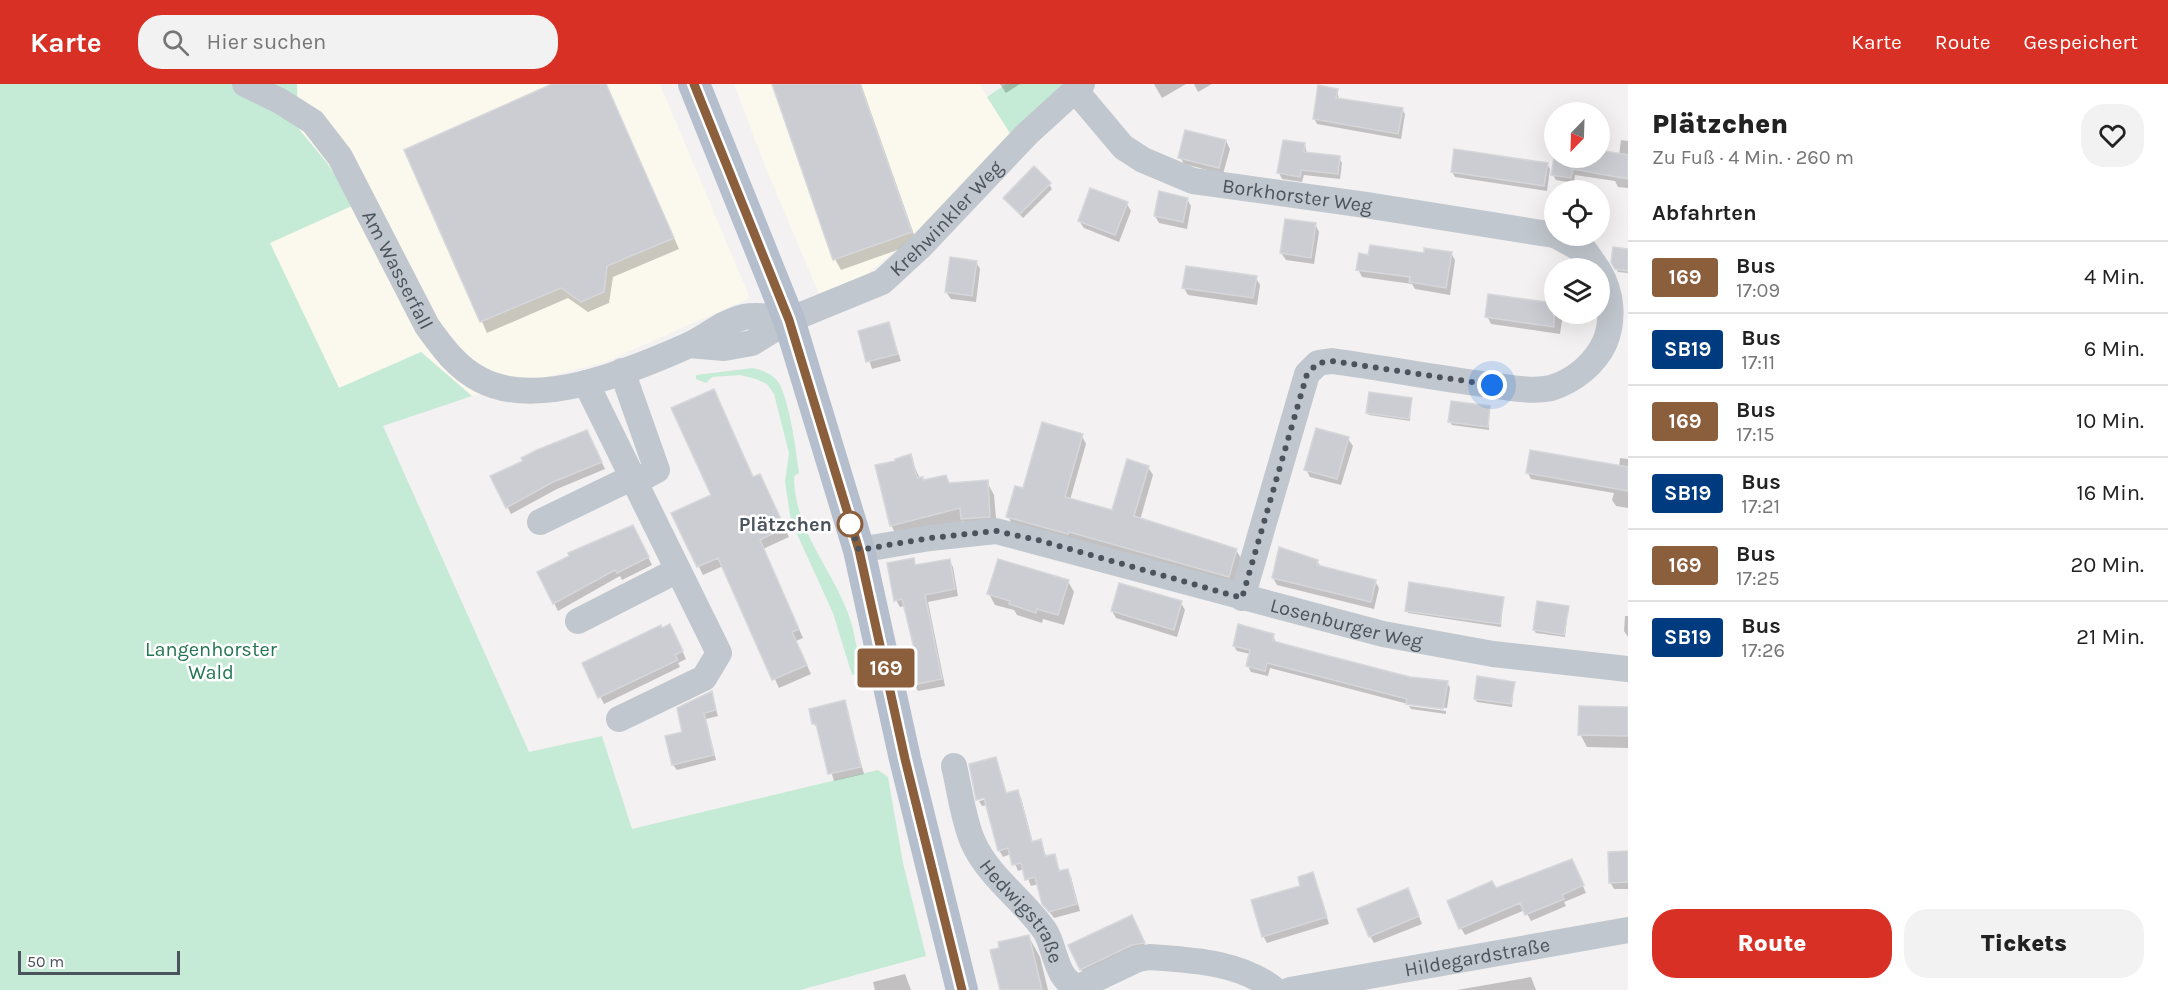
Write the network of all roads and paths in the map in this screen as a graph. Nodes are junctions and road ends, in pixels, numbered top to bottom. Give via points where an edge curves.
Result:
1 (245, 84) edge
2 (694, 84) edge
3 (1078, 87) edge
4 (1544, 233) edge
5 (1575, 246) edge
6 (1590, 258) edge
7 (1610, 299) edge
8 (789, 320) junction
9 (622, 371) junction
10 (586, 383) junction
11 (631, 478) junction
12 (540, 522) dead end
13 (859, 550) junction
14 (678, 570) junction
15 (1242, 598) junction
16 (578, 621) dead end
17 (1628, 669) edge
18 (620, 719) dead end
19 (954, 766) dead end
20 (1628, 930) edge
21 (962, 990) edge
22 (1275, 990) edge
23 (1290, 990) edge

1 - 10 street, Am Wasserfall via 313,122 340,157 427,326 461,367 482,381 508,389 548,390
2 - 8 main road
3 - 4 street, Borkhorster Weg via 1123,147 1193,181
3 - 8 street, Krehwinkler Weg via 882,282
5 - 6 street, Borkhorster Weg
7 - 15 street, Borkhorster Weg via 1611,327 1600,352 1583,371 1548,388 1511,388 1332,361 1318,363 1307,374
8 - 9 street, Am Wasserfall via 744,317 689,345
8 - 13 main road
9 - 10 street, Am Wasserfall
9 - 11 street via 657,470
10 - 11 street
11 - 12 street
11 - 14 street
13 - 15 street, Losenburger Weg via 996,531
13 - 21 main road
14 - 16 street
14 - 18 street via 719,653 704,678
15 - 17 street, Losenburger Weg via 1383,634 1493,654
19 - 22 street, Hedwigstraße via 976,847 998,880 1044,929 1068,982 1079,987 1150,957 1228,966
20 - 23 street, Hildegardstraße

